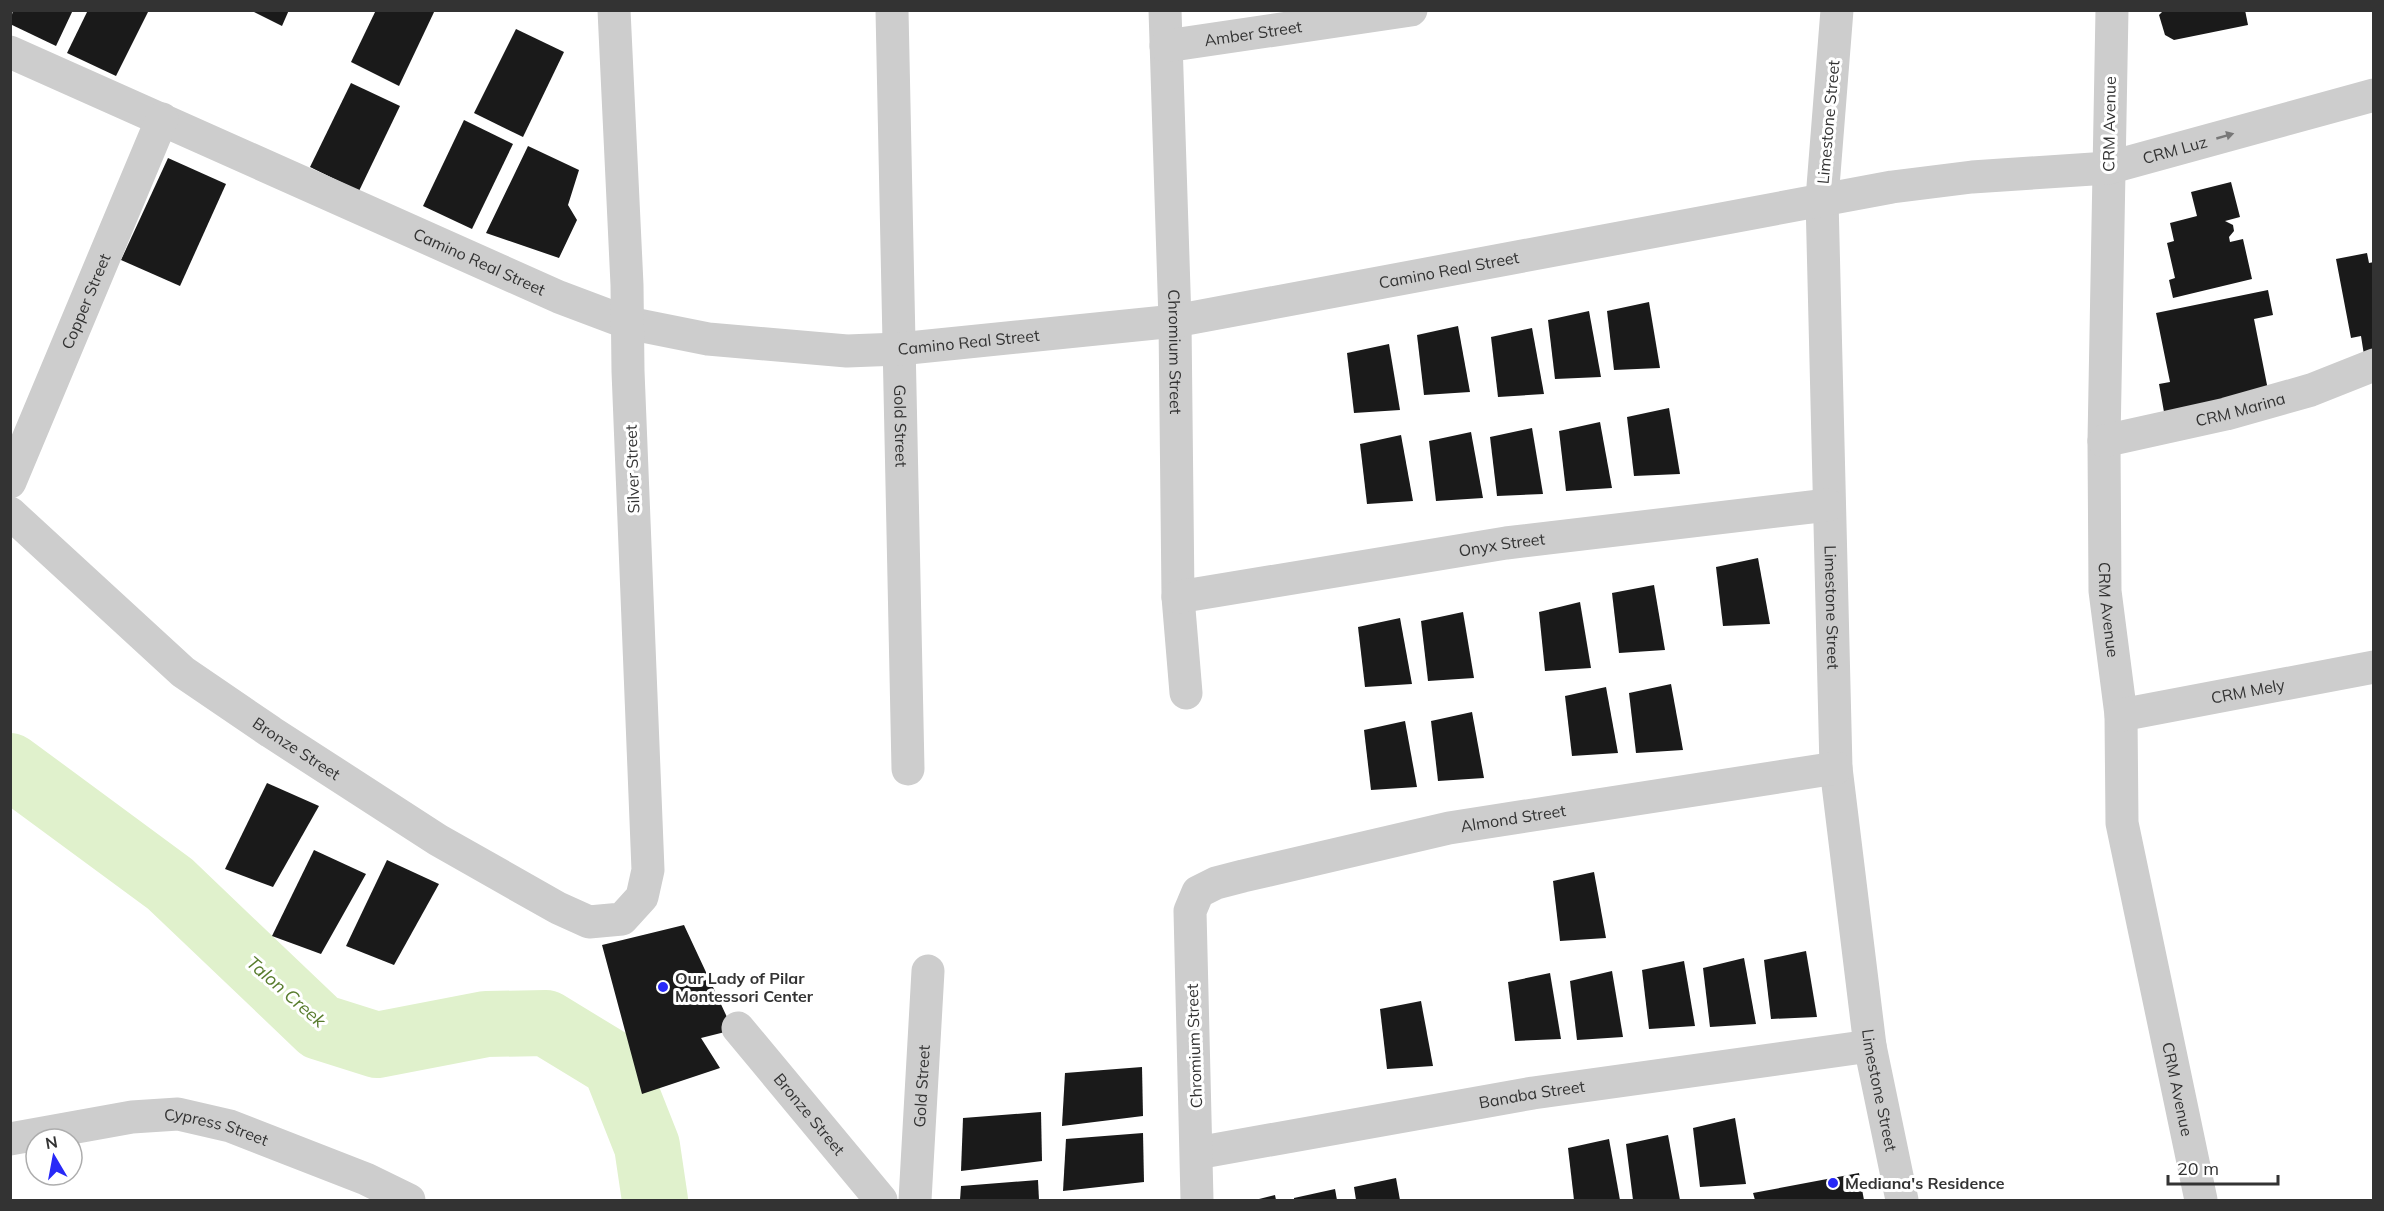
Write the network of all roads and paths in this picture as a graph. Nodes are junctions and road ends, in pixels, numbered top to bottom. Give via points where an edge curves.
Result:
1 (892, 10) edge
2 (1165, 10) edge
3 (1412, 10) edge
4 (1837, 10) edge
5 (2112, 10) edge
6 (606, 14) edge
7 (1166, 46) junction
8 (10, 52) edge
9 (2373, 95) edge
10 (162, 119) junction
11 (2108, 168) junction
12 (1972, 177) joint
13 (1822, 199) junction
14 (1175, 321) junction
15 (628, 323) junction
16 (899, 349) junction
17 (2373, 365) edge
18 (2104, 441) junction
19 (10, 482) edge
20 (1828, 505) junction
21 (10, 513) edge
22 (1178, 597) junction
23 (2373, 667) edge
24 (1186, 693) dead end
25 (2121, 716) junction
26 (1836, 768) junction
27 (908, 769) dead end
28 (1198, 892) joint
29 (622, 919) joint
30 (928, 971) dead end
31 (738, 1028) dead end
32 (1870, 1046) junction
33 (10, 1138) edge
34 (1197, 1153) junction
35 (409, 1200) edge
36 (881, 1200) edge
37 (915, 1200) edge
38 (1197, 1200) edge
39 (1902, 1200) edge
40 (2200, 1200) edge

1 - 16 street, Gold Street
2 - 7 street, Chromium Street
3 - 7 street, Amber Street
4 - 13 street, Limestone Street
5 - 11 street, CRM Avenue
6 - 15 street, Silver Street
7 - 14 street, Chromium Street
8 - 10 street, Camino Real Street
11 -> 9 street, CRM Luz
10 - 15 street, Camino Real Street via 559,297
10 - 19 street, Copper Street
11 - 12 street, CRM Luz
11 - 18 street, CRM Avenue
12 - 13 street, Camino Real Street
13 - 14 street, Camino Real Street
13 - 20 street, Limestone Street
14 - 16 street, Camino Real Street
14 - 22 street, Chromium Street
15 - 16 street, Camino Real Street via 708,339 847,351
15 - 29 street, Silver Street via 648,870 642,897
16 - 27 street, Gold Street
17 - 18 street, CRM Marina via 2311,390
18 - 25 street, CRM Avenue via 2105,591
20 - 22 street, Onyx Street via 1506,543
20 - 26 street, Limestone Street
21 - 29 street, Bronze Street via 183,672 272,732 438,840 558,908 589,922
22 - 24 street, Chromium Street
23 - 25 street, CRM Mely
25 - 40 street, CRM Avenue via 2122,823
26 - 28 street, Almond Street via 1449,828 1243,876
26 - 32 street, Limestone Street
28 - 34 street, Chromium Street via 1190,911
30 - 37 street, Gold Street
31 - 36 street, Bronze Street
32 - 34 street, Banaba Street via 1533,1093
32 - 39 street, Limestone Street
33 - 35 street, Cypress Street via 132,1117 178,1114 230,1126
34 - 38 street, Chromium Street

